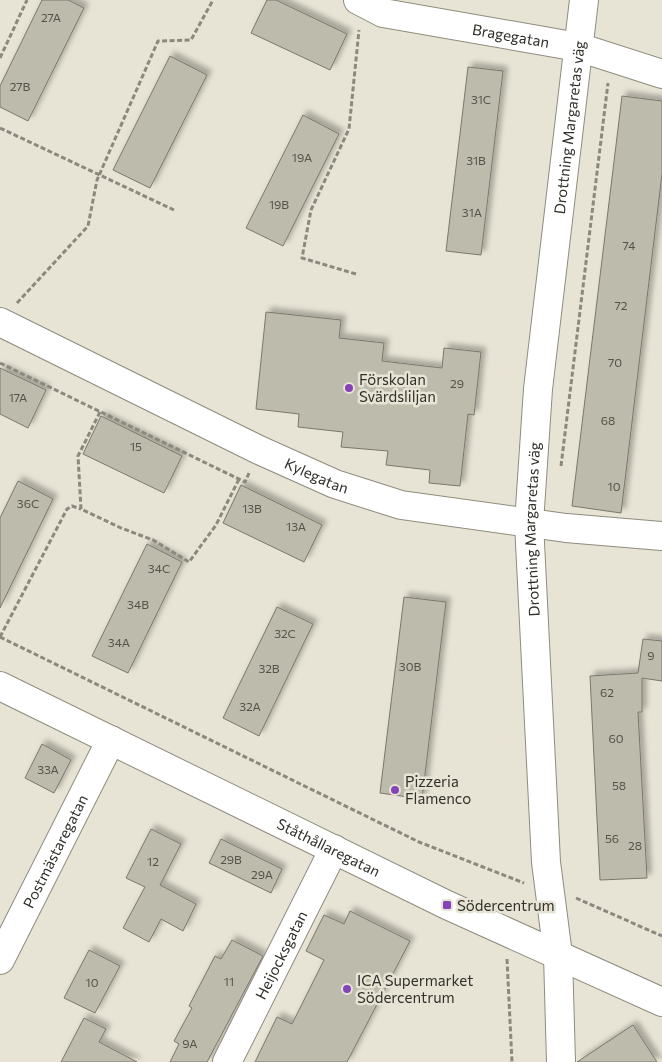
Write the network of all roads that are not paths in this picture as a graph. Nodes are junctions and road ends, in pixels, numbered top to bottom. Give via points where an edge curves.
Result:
1 (584, 0) edge
2 (360, 1) edge
3 (578, 47) junction
4 (662, 74) edge
5 (7, 314) edge
6 (529, 523) junction
7 (662, 536) edge
8 (0, 686) edge
9 (111, 740) junction
10 (334, 849) junction
11 (558, 955) junction
12 (0, 960) edge
13 (662, 1002) edge
14 (227, 1062) edge
15 (561, 1062) edge

1 - 3 street, Drottning Margaretas väg
2 - 3 street, Bragegatan via 383,13
3 - 4 street, Bragegatan
3 - 6 street, Drottning Margaretas väg via 538,389
5 - 6 street, Kylegatan via 259,450 335,484 401,505
6 - 7 street, Kylegatan
6 - 11 street, Drottning Margaretas väg via 546,862
8 - 9 street, Ståthållaregatan
9 - 10 street, Ståthållaregatan
9 - 12 street, Postmästaregatan
10 - 11 street, Ståthållaregatan
10 - 14 street, Heijocksgatan
11 - 13 street, Ståthållaregatan
11 - 15 street, Drottning Margaretas väg

